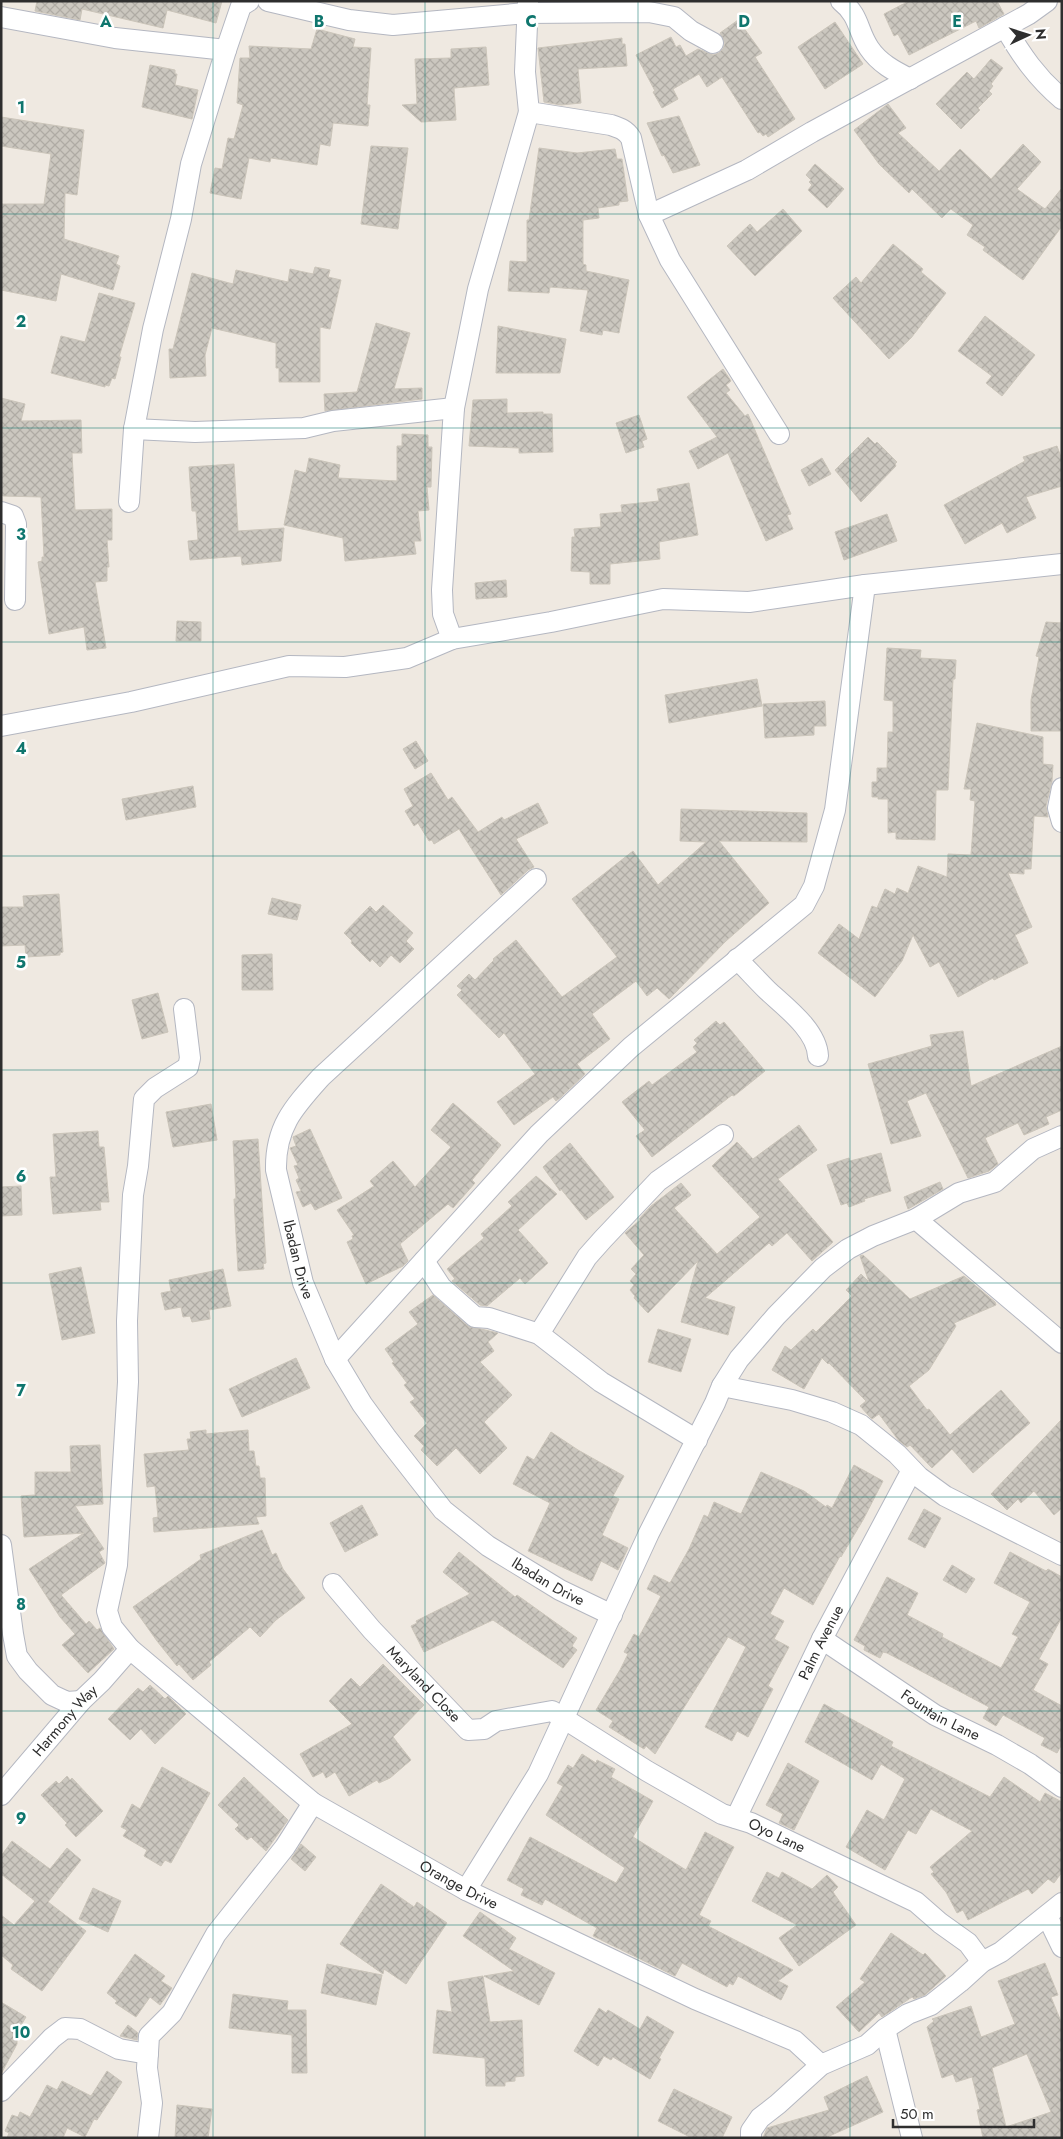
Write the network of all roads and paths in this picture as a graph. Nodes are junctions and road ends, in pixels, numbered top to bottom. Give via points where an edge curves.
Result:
1 (249, 1) edge
2 (268, 1) edge
3 (841, 1) edge
4 (1047, 1) edge
5 (527, 7) edge
6 (1, 18) edge
7 (1005, 27) junction
8 (713, 43) dead end
9 (226, 50) junction
10 (910, 79) junction
11 (1062, 99) edge
12 (529, 112) junction
13 (649, 215) junction
14 (454, 408) junction
15 (134, 429) junction
16 (780, 434) dead end
17 (129, 502) dead end
18 (1, 512) edge
19 (1062, 564) edge
20 (865, 585) junction
21 (15, 600) dead end
22 (452, 639) junction
23 (1, 726) edge
24 (1062, 788) edge
25 (1062, 822) edge
26 (536, 879) dead end
27 (737, 959) junction
28 (184, 1009) dead end
29 (818, 1056) dead end
30 (723, 1135) dead end
31 (1062, 1136) edge
32 (916, 1219) junction
33 (424, 1261) junction
34 (539, 1334) junction
35 (1062, 1344) edge
36 (335, 1359) junction
37 (722, 1386) junction
38 (697, 1440) junction
39 (912, 1470) junction
40 (1, 1545) edge
41 (1062, 1555) edge
42 (332, 1584) dead end
43 (612, 1615) junction
44 (822, 1639) junction
45 (130, 1649) junction
46 (8, 1653) edge
47 (81, 1700) junction
48 (564, 1718) junction
49 (1062, 1787) edge
50 (1, 1795) edge
51 (312, 1804) junction
52 (736, 1818) junction
53 (466, 1890) junction
54 (1054, 1909) edge
55 (1062, 1947) edge
56 (982, 1962) junction
57 (885, 2029) junction
58 (148, 2054) junction
59 (820, 2065) junction
60 (1, 2091) edge
61 (148, 2138) edge
62 (751, 2138) edge
63 (912, 2138) edge

1 - 9 street via 241,6
2 - 5 street via 349,20 393,25
3 - 10 street via 852,10 868,47 878,60
4 - 7 street
5 - 8 street via 649,12 674,17 690,31
5 - 12 street via 525,72
6 - 9 street via 114,38
7 - 10 street
7 - 11 street via 1023,58
9 - 15 street via 191,164
10 - 13 street via 747,170
12 - 13 street via 611,125 628,133
12 - 14 street via 478,289
13 - 16 street via 686,288
14 - 15 street via 294,428 195,432
14 - 22 street via 442,590 443,614
15 - 17 street
18 - 21 street via 13,516 16,524
19 - 20 street
20 - 22 street via 749,602 663,599
20 - 27 street via 836,810 814,886 804,905
22 - 23 street via 407,658 344,667 289,666 131,702
24 - 25 street via 1058,808
26 - 36 street, Ibadan Drive via 321,1077 285,1122 276,1152 276,1170 303,1283
27 - 29 street via 796,1016 807,1030
27 - 33 street via 631,1047 539,1134
28 - 45 street, Orange Drive via 190,1058 188,1067 144,1099 133,1196 121,1507 117,1565 107,1611 112,1627
30 - 34 street via 658,1181 603,1239 587,1258
31 - 32 street via 1033,1149 995,1182 959,1193
32 - 35 street
32 - 37 street via 848,1249 823,1268 763,1330
33 - 34 street via 441,1287 475,1316
33 - 36 street
34 - 38 street via 601,1382
36 - 43 street, Ibadan Drive via 362,1404 443,1510 488,1546 560,1590
37 - 38 street
37 - 39 street via 832,1412 861,1425 898,1454
38 - 43 street via 649,1533
39 - 41 street via 945,1496
39 - 44 street, Palm Avenue
40 - 46 street
42 - 48 street, Maryland Close via 468,1730 484,1729 496,1721 546,1711
43 - 48 street
44 - 49 street, Fountain Lane via 935,1715 997,1745
44 - 52 street, Palm Avenue
45 - 47 street, Harmony Way
45 - 51 street, Orange Drive
46 - 47 street via 17,1656 52,1695 67,1702
47 - 50 street, Harmony Way
48 - 52 street, Oyo Lane via 647,1771 722,1814
48 - 53 street via 538,1774
51 - 53 street, Orange Drive
51 - 58 street via 285,1847 216,1934 172,2013 149,2036
52 - 56 street, Oyo Lane via 916,1902 968,1943
53 - 59 street, Orange Drive via 695,1999 795,2041
54 - 55 street
54 - 56 street via 1001,1952
56 - 57 street via 931,2005 908,2014
57 - 59 street via 867,2045
57 - 63 street
58 - 60 street via 119,2049 80,2029 65,2028
58 - 61 street via 152,2103
59 - 62 street via 760,2118 751,2131

